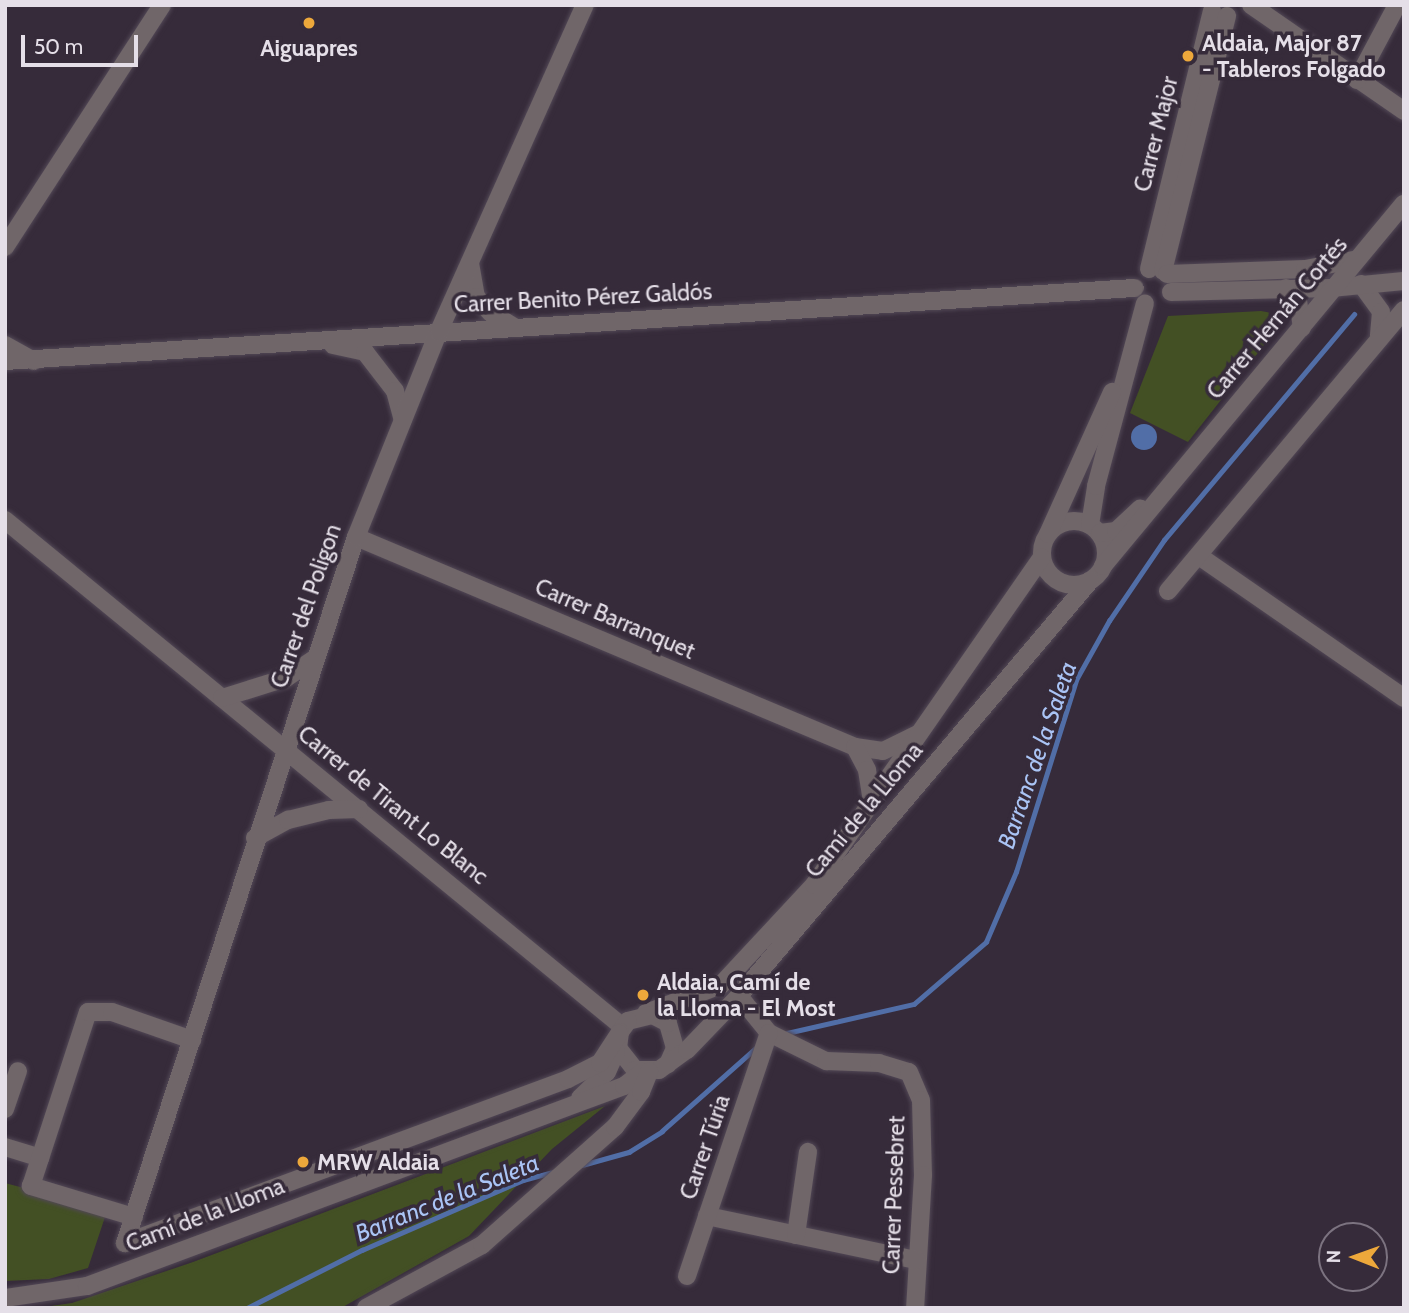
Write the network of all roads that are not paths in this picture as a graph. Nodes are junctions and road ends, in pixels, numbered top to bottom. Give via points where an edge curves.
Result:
1 (162, 5) edge
2 (585, 5) edge
3 (1244, 5) edge
4 (1251, 5) edge
5 (1397, 5) edge
6 (1216, 11) edge
7 (1357, 80) junction
8 (1404, 111) edge
9 (1404, 204) edge
10 (5, 247) edge
11 (1354, 260) junction
12 (470, 263) junction
13 (1162, 276) junction
14 (1404, 281) edge
15 (1361, 284) junction
16 (1135, 288) junction
17 (1286, 288) junction
18 (1331, 288) junction
19 (1145, 303) junction
20 (1404, 310) edge
21 (514, 327) junction
22 (1302, 328) junction
23 (439, 331) junction
24 (1379, 336) junction
25 (312, 340) junction
26 (5, 345) edge
27 (1132, 347) junction
28 (5, 355) edge
29 (5, 361) edge
30 (34, 361) junction
31 (5, 368) edge
32 (403, 420) junction
33 (1188, 463) junction
34 (5, 520) edge
35 (1095, 529) junction
36 (1048, 534) junction
37 (356, 537) junction
38 (1199, 556) junction
39 (1042, 557) junction
40 (1103, 566) junction
41 (1090, 581) junction
42 (1168, 591) dead end
43 (314, 659) junction
44 (222, 698) junction
45 (1404, 698) edge
46 (921, 733) junction
47 (855, 747) junction
48 (283, 749) junction
49 (872, 803) junction
50 (359, 809) junction
51 (256, 838) junction
52 (739, 996) junction
53 (628, 1028) junction
54 (769, 1033) junction
55 (192, 1040) junction
56 (668, 1063) junction
57 (18, 1071) dead end
58 (645, 1072) junction
59 (575, 1103) junction
60 (5, 1109) edge
61 (5, 1147) edge
62 (808, 1152) dead end
63 (40, 1158) junction
64 (707, 1216) junction
65 (134, 1217) junction
66 (796, 1235) junction
67 (125, 1243) joint
68 (916, 1260) junction
69 (687, 1276) dead end
70 (5, 1298) edge
71 (366, 1308) edge
72 (915, 1308) edge

1 - 10 street
2 - 12 street, Carrer del Poligon
3 - 6 street
4 - 7 street
5 - 7 street
6 - 13 street, Carrer Major
7 - 8 street
9 - 11 street, Carrer Hernán Cortés
11 - 13 street via 1305,269
11 - 18 street, Carrer Hernán Cortés
12 - 21 street via 476,297
12 - 23 street, Carrer del Poligon
13 - 16 street via 1139,276
13 - 17 street
13 - 19 street via 1158,305
14 - 15 street
15 - 18 street
15 - 24 street, Carrer Hernán Cortés via 1381,312
16 - 19 street
16 - 21 street, Carrer Benito Pérez Galdós
17 - 18 street
17 - 22 street via 1298,300
18 - 22 street, Carrer Hernán Cortés
19 - 27 street
20 - 24 street
21 - 23 street, Carrer Benito Pérez Galdós
22 - 33 street, Carrer Hernán Cortés
23 - 25 street, Carrer Benito Pérez Galdós
23 - 32 street, Carrer del Poligon
24 - 38 street
25 - 30 street, Carrer Benito Pérez Galdós
25 - 32 street via 365,352 395,391
26 - 30 street
27 - 35 street
27 - 36 street
28 - 30 street, Carrer Benito Pérez Galdós
29 - 30 street, Carrer Benito Pérez Galdós
30 - 31 street, Carrer Benito Pérez Galdós
32 - 37 street, Carrer del Poligon
33 - 35 street, Carrer Hernán Cortés via 1122,527
33 - 40 street, Carrer Hernán Cortés
34 - 44 street, Carrer de Tirant Lo Blanc
35 - 36 street via 1072,521
35 - 40 street via 1106,549
36 - 39 street
37 - 43 street, Carrer del Poligon
37 - 47 street, Carrer Barranquet
38 - 42 street
38 - 45 street
39 - 41 street via 1051,576 1060,582
39 - 46 street, Camí de la Lloma
40 - 41 street
41 - 52 street, Camí de la Lloma
43 - 44 street via 286,678
43 - 48 street, Carrer del Poligon
44 - 48 street, Carrer de Tirant Lo Blanc
46 - 47 street, Carrer Barranquet via 883,751
46 - 49 street, Camí de la Lloma
47 - 49 street via 867,770
48 - 50 street, Carrer de Tirant Lo Blanc
48 - 51 street, Carrer del Poligon
49 - 53 street, Camí de la Lloma via 814,885 720,985
50 - 51 street via 329,810 288,820
50 - 53 street, Carrer de Tirant Lo Blanc
51 - 55 street, Carrer del Poligon
52 - 54 street, Carrer Pessebret
52 - 56 street, Camí de la Lloma via 687,1050
53 - 56 street via 660,1017 673,1030 676,1048
53 - 58 street via 624,1061
53 - 59 street, Camí de la Lloma via 607,1072
53 - 67 street, Camí de la Lloma via 600,1063 568,1079
54 - 64 street, Carrer Túria
54 - 68 street, Carrer Pessebret via 826,1061 879,1063 909,1072 921,1100 923,1175
55 - 63 street via 112,1012 88,1012
55 - 65 street, Carrer del Poligon
56 - 58 street
57 - 60 street
58 - 59 street, Camí de la Lloma via 624,1086
58 - 71 street via 615,1127 482,1245
59 - 70 street, Camí de la Lloma via 88,1286
61 - 63 street
62 - 66 street
63 - 65 street via 31,1186
64 - 66 street
64 - 69 street, Carrer Túria
65 - 67 street, Carrer del Poligon
66 - 68 street
68 - 72 street, Carrer Pessebret

